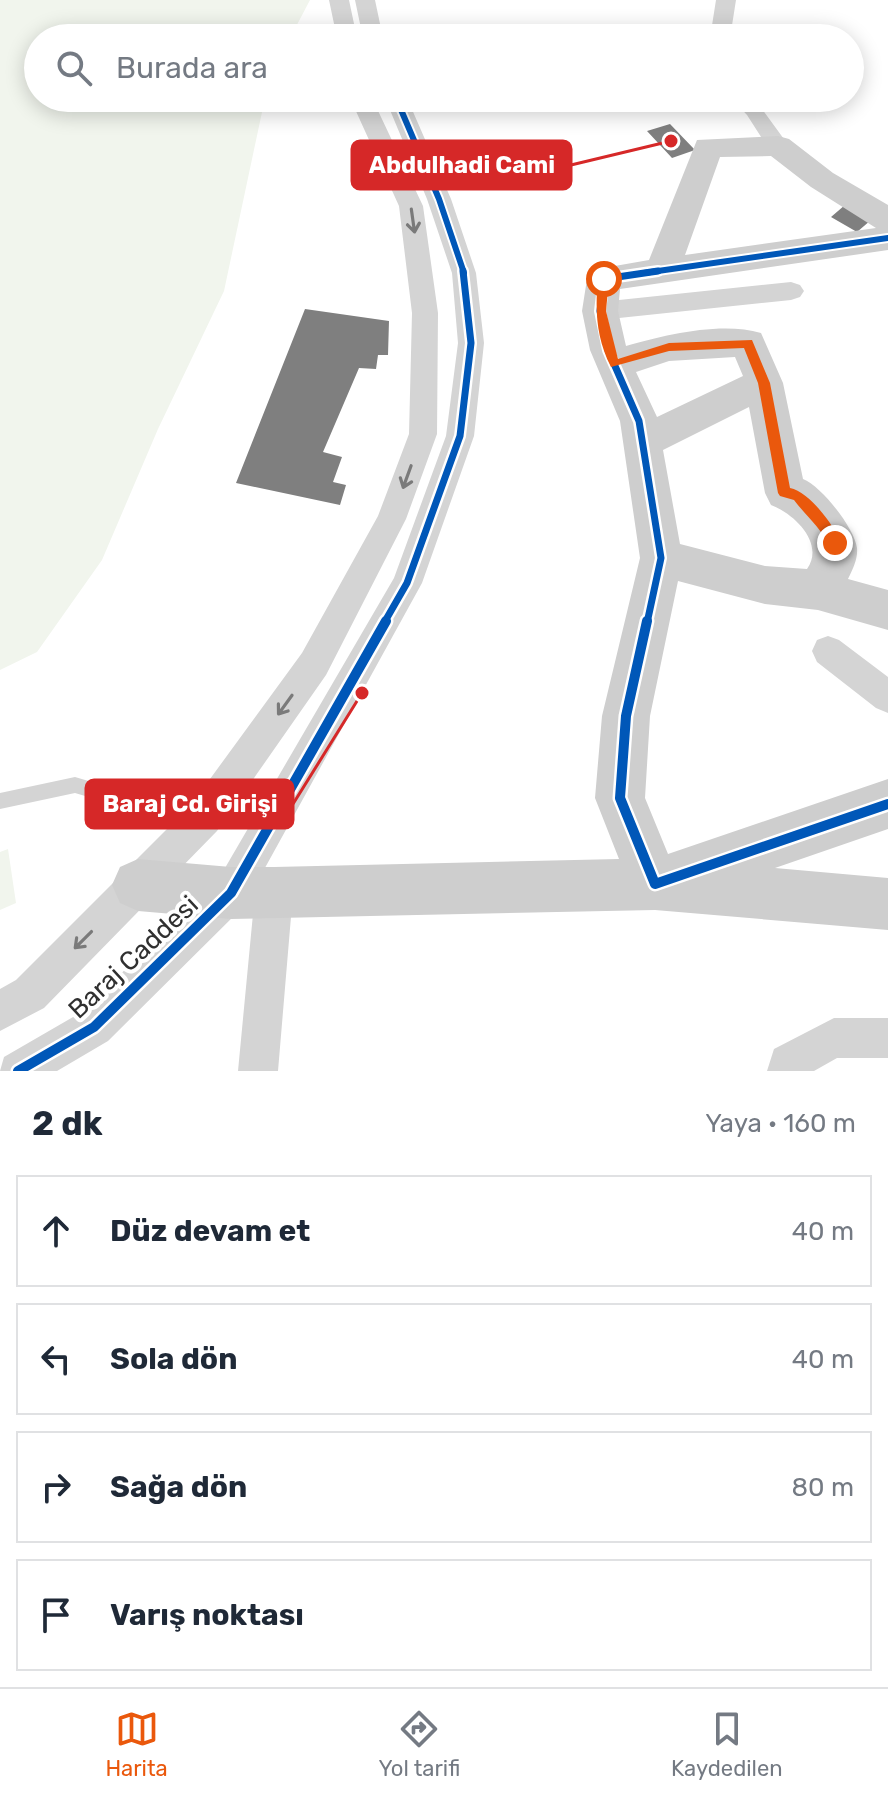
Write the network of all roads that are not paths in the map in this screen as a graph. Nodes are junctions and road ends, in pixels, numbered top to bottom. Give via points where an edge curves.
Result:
1 (339, 0) edge
2 (365, 0) edge
3 (726, 0) edge
4 (344, 24) edge
5 (370, 24) edge
6 (722, 24) edge
7 (367, 112) edge
8 (402, 112) edge
9 (756, 112) edge
10 (778, 146) junction
11 (888, 220) edge
12 (888, 238) edge
13 (662, 270) junction
14 (791, 291) dead end
15 (600, 311) junction
16 (615, 364) junction
17 (764, 383) junction
18 (643, 442) junction
19 (661, 558) junction
20 (818, 590) junction
21 (888, 610) edge
22 (828, 651) dead end
23 (888, 697) edge
24 (0, 801) edge
25 (888, 804) edge
26 (204, 818) junction
27 (655, 884) junction
28 (138, 885) junction
29 (253, 893) junction
30 (888, 904) edge
31 (0, 1011) edge
32 (888, 1038) edge
33 (18, 1071) edge
34 (258, 1071) edge
35 (787, 1071) edge

1 - 4 street
2 - 5 street
3 - 6 street
7 -> 26 street, Baraj Caddesi via 411,206 425,313 423,434 391,519 314,664
8 - 29 street via 464,273 471,343 460,436 407,583
9 - 10 street
10 - 11 street
10 - 13 street via 708,147
12 - 13 street
13 - 15 street via 604,279
14 - 15 street
15 - 16 street
16 - 17 street via 669,347 748,343
16 - 18 street
17 - 18 street
17 - 20 street via 785,493 798,495 827,525 835,543 835,568
18 - 19 street
19 - 20 street via 765,585
19 - 27 street via 626,716 620,798
20 - 21 street
22 - 23 street
24 - 26 lane via 75,785
25 - 27 street
26 - 28 street, Baraj Caddesi
27 - 29 street
27 - 30 street
28 - 29 street
28 -> 31 street, Baraj Caddesi via 30,994
29 - 33 street, Baraj Caddesi via 94,1027
29 - 34 street
32 - 35 street via 834,1038 788,1063

